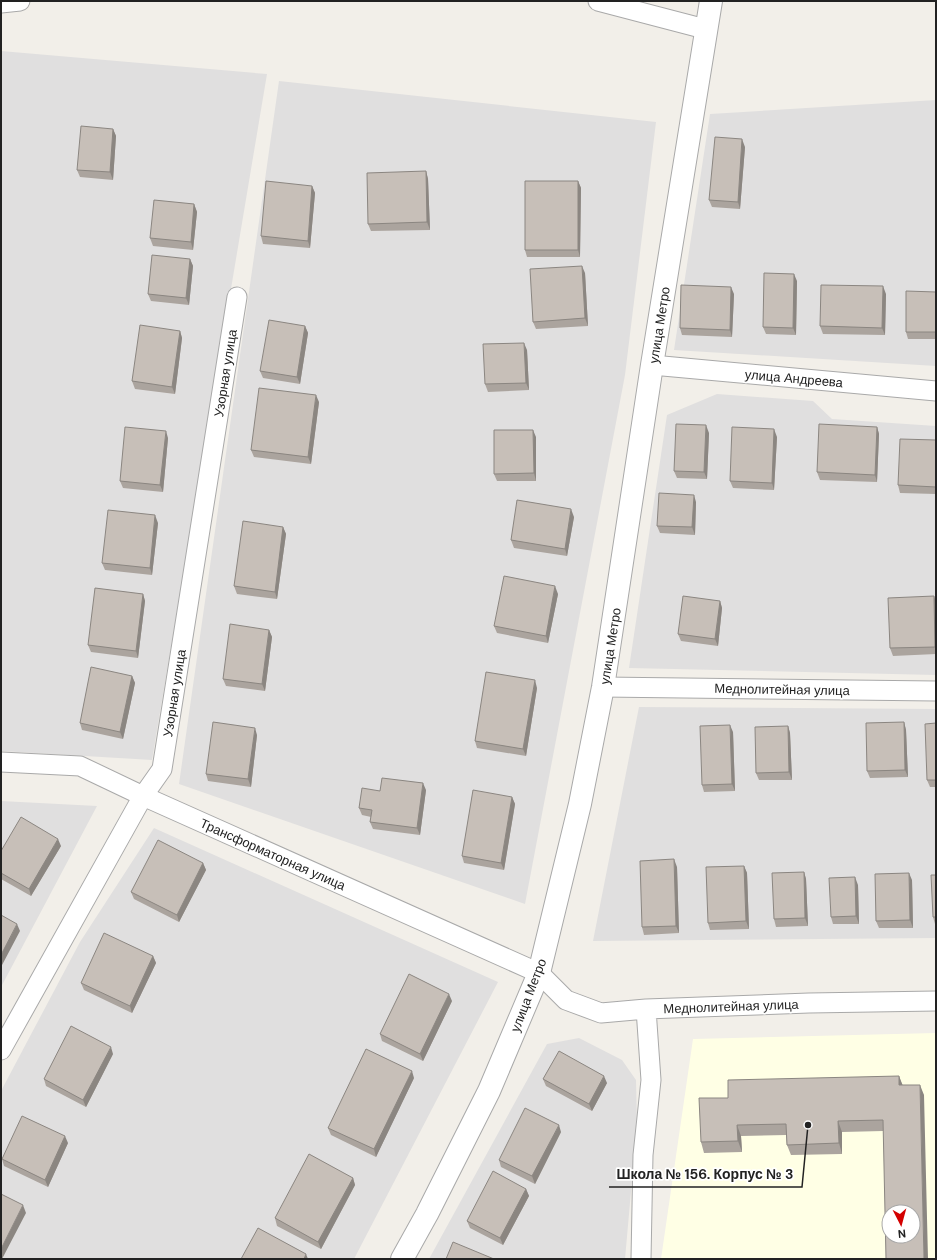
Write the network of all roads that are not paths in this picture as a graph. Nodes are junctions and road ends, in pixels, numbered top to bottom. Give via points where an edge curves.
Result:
1 (20, 1) edge
2 (598, 1) edge
3 (711, 1) edge
4 (1, 2) edge
5 (706, 29) junction
6 (237, 297) dead end
7 (652, 365) junction
8 (936, 391) edge
9 (603, 687) junction
10 (936, 690) edge
11 (1, 762) edge
12 (144, 796) junction
13 (539, 973) junction
14 (936, 1001) edge
15 (646, 1009) junction
16 (1, 1050) edge
17 (402, 1259) edge
18 (641, 1259) edge

1 - 4 street
2 - 5 street
3 - 5 street, улица Метро
5 - 7 street, улица Метро
6 - 12 street, Узорная улица via 162,769
7 - 8 street, улица Андреева
7 - 9 street, улица Метро
9 - 10 street, Меднолитейная улица
9 - 13 street, улица Метро via 580,804
11 - 12 street, Трансформаторная улица via 80,766
12 - 13 street, Трансформаторная улица
12 - 16 street, Узорная улица
13 - 15 street, Меднолитейная улица via 566,1000 601,1013
13 - 17 street, улица Метро via 489,1090 428,1214
14 - 15 street, Меднолитейная улица
15 - 18 street via 651,1080 644,1155

